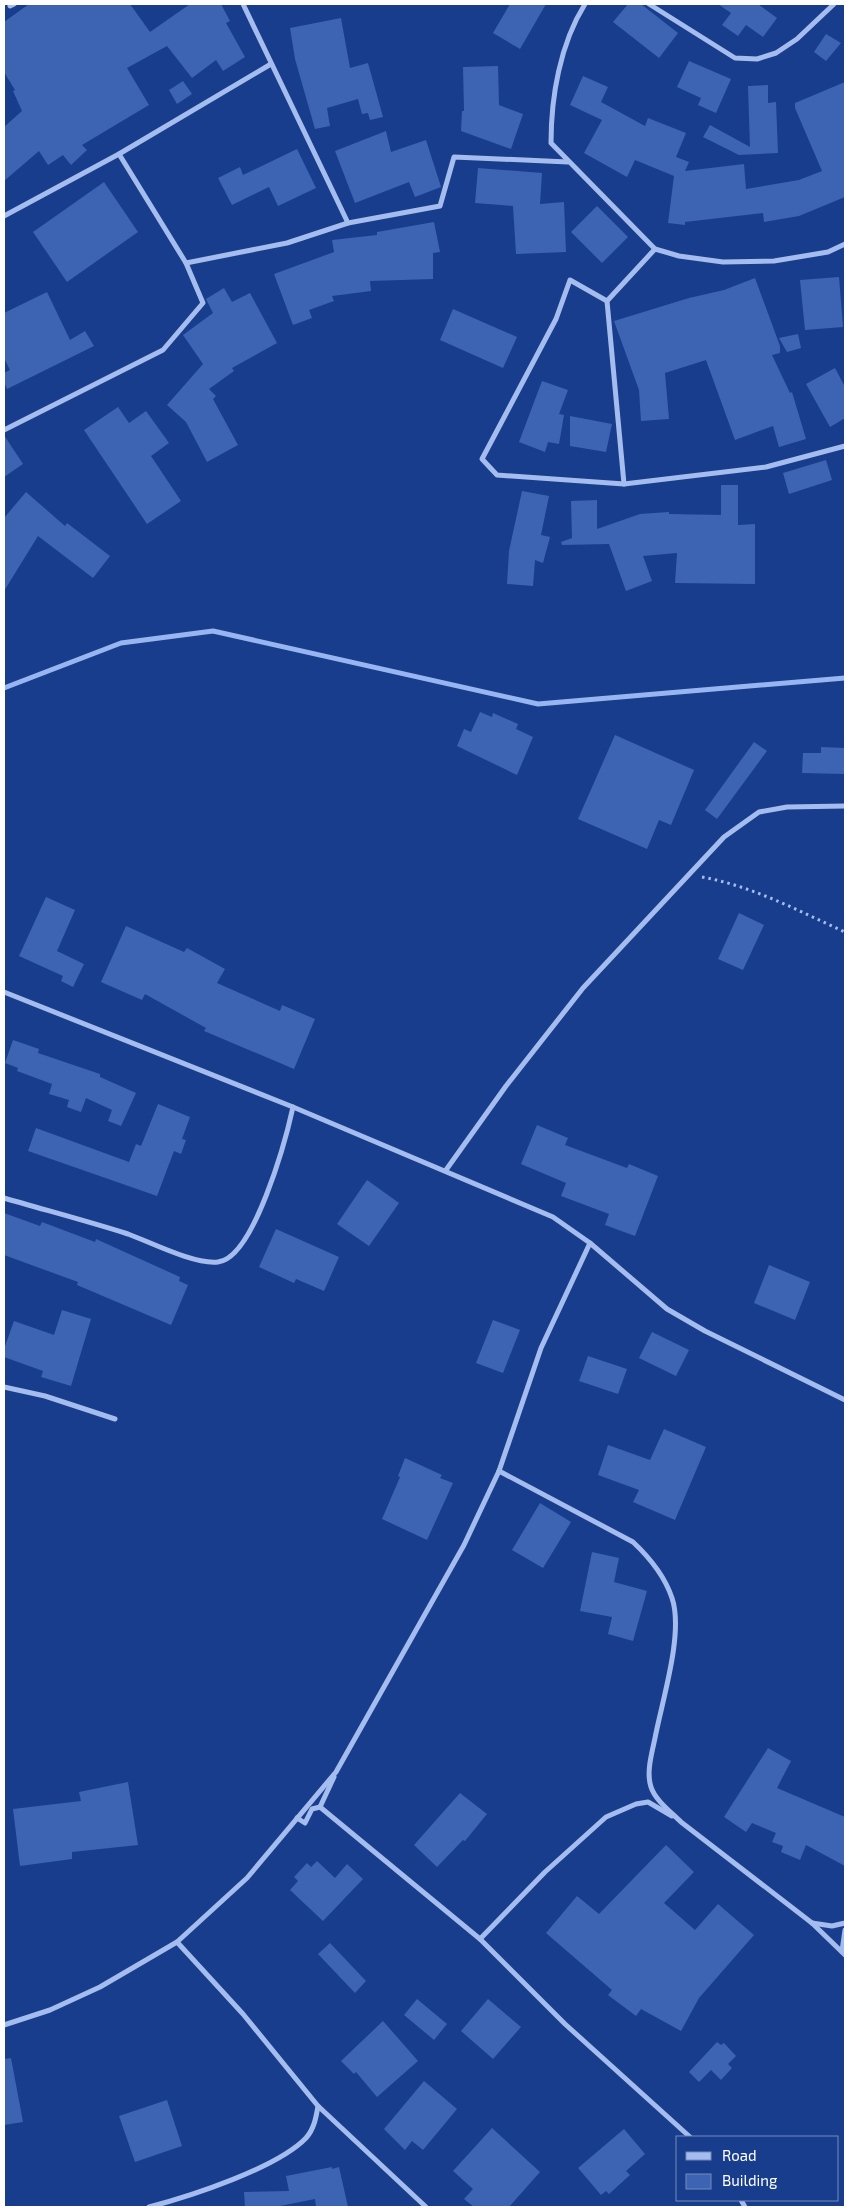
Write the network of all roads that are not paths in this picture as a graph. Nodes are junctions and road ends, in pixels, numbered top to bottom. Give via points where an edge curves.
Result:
1 (243, 4) edge
2 (585, 4) edge
3 (649, 4) edge
4 (834, 4) edge
5 (272, 64) junction
6 (119, 154) junction
7 (568, 162) junction
8 (4, 216) edge
9 (348, 223) junction
10 (845, 244) edge
11 (655, 249) junction
12 (186, 263) junction
13 (607, 301) junction
14 (4, 430) edge
15 (845, 446) edge
16 (624, 484) junction
17 (845, 806) edge
18 (4, 992) edge
19 (293, 1107) junction
20 (446, 1170) junction
21 (4, 1198) edge
22 (590, 1243) junction
23 (4, 1387) edge
24 (845, 1400) edge
25 (114, 1419) dead end
26 (499, 1471) junction
27 (336, 1772) junction
28 (320, 1807) junction
29 (297, 1818) junction
30 (681, 1822) junction
31 (812, 1923) junction
32 (845, 1924) edge
33 (845, 1930) edge
34 (480, 1939) junction
35 (177, 1942) junction
36 (844, 1953) edge
37 (4, 2025) edge
38 (318, 2106) junction
39 (689, 2136) edge
40 (149, 2207) edge
41 (426, 2207) edge

1 - 5 street
2 - 7 street via 577,17 560,67 551,112 552,143
3 - 4 street via 735,58 757,59 776,53 797,39
5 - 6 street
5 - 9 street
6 - 8 street
6 - 12 street
7 - 9 street via 454,157 440,206
7 - 11 street
9 - 12 street via 287,243
10 - 11 street via 828,252 774,261 723,262
11 - 13 street
12 - 14 street via 203,303 163,350
13 - 16 street
13 - 16 street via 570,280 556,319 482,459 497,475
15 - 16 street via 766,467
17 - 20 street via 787,807 759,812 724,837 584,988 506,1086
18 - 19 street
19 - 20 street
19 - 21 street via 285,1146 249,1234 235,1253 218,1263 192,1258 129,1235
20 - 22 street via 553,1217
22 - 24 street via 667,1309 705,1332
22 - 26 street via 542,1348
23 - 25 street via 45,1396
26 - 27 street via 464,1546
26 - 30 street via 633,1542 667,1587 674,1610 674,1643 649,1765 651,1788
27 - 28 street
27 - 29 street
28 - 29 street via 312,1809 305,1823
28 - 34 street
29 - 35 street via 247,1878
30 - 31 street
30 - 34 street via 648,1802 606,1817
31 - 32 street
31 - 36 street
33 - 36 street
34 - 39 street via 565,2024
35 - 37 street via 100,1987 50,2010
35 - 38 street via 243,2014
38 - 40 street via 316,2122 307,2136 270,2162 185,2198
38 - 41 street

